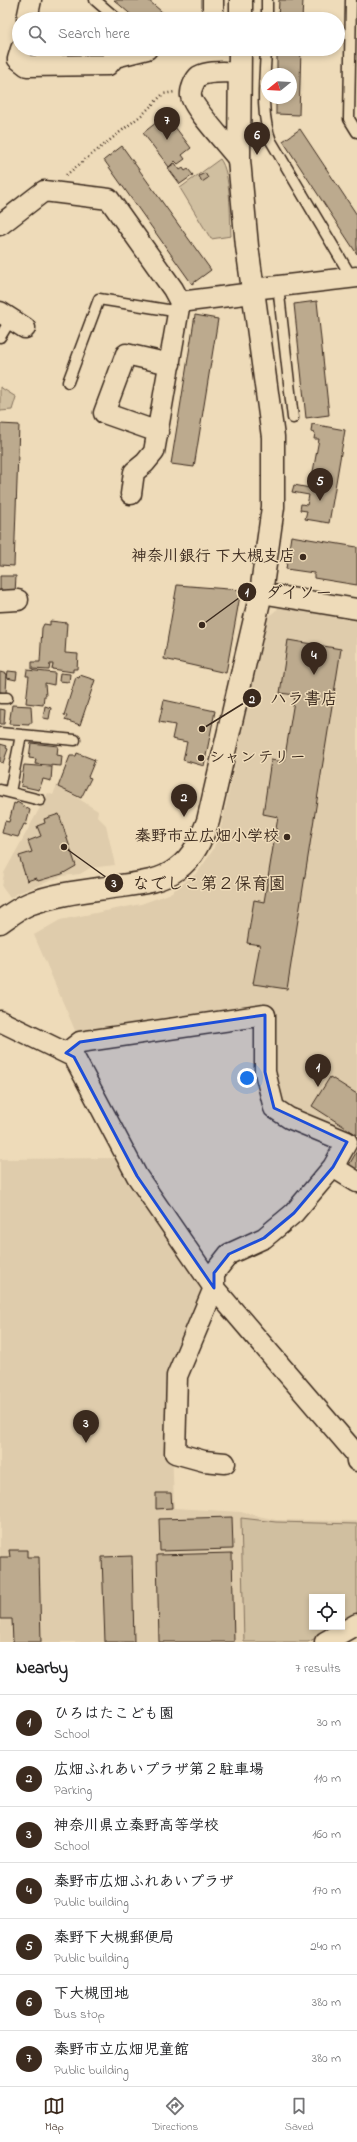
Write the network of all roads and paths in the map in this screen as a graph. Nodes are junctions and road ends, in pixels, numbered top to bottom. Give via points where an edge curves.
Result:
1 (31, 0) edge
2 (95, 0) edge
3 (213, 0) edge
4 (241, 0) edge
5 (267, 0) edge
6 (351, 0) edge
7 (28, 12) edge
8 (109, 12) edge
9 (213, 12) edge
10 (240, 12) edge
11 (267, 12) edge
12 (19, 56) edge
13 (115, 56) edge
14 (240, 56) edge
15 (266, 56) edge
16 (239, 72) junction
17 (191, 94) junction
18 (357, 132) edge
19 (239, 160) junction
20 (44, 192) junction
21 (0, 226) edge
22 (354, 278) edge
23 (278, 286) junction
24 (253, 291) junction
25 (180, 308) junction
26 (12, 319) edge
27 (0, 337) edge
28 (170, 364) junction
29 (68, 382) dead end
30 (293, 418) dead end
31 (158, 432) junction
32 (131, 494) dead end
33 (261, 593) junction
34 (357, 609) edge
35 (0, 733) edge
36 (21, 735) junction
37 (75, 740) dead end
38 (5, 791) edge
39 (40, 800) dead end
40 (0, 922) edge
41 (0, 1021) edge
42 (66, 1053) junction
43 (333, 1167) junction
44 (357, 1182) edge
45 (214, 1288) junction
46 (357, 1461) edge
47 (225, 1463) dead end
48 (357, 1624) edge
49 (325, 1642) edge

1 - 7 street
2 - 8 lane
3 - 9 street
4 - 10 street
5 - 11 lane
6 - 18 lane via 348,119
12 - 13 street via 18,59 27,66 108,65
14 - 16 street
15 - 22 lane via 266,128 271,142
16 - 17 street via 199,76
16 - 19 street
17 - 19 street via 196,106
17 - 20 path via 163,94 144,113
19 - 24 street
20 - 21 street
20 - 25 street via 109,199 173,288
22 - 23 street
23 - 24 street
23 - 30 lane
24 - 25 street
24 - 33 street via 274,437 273,507
25 - 28 street
25 - 29 lane via 99,299
26 - 27 lane
28 - 31 street
28 - 31 street via 126,354 104,413
31 - 32 street via 154,452 134,472
33 - 34 street
33 - 40 street via 208,821 199,844 189,859 177,870 162,877 29,904
35 - 36 lane
36 - 37 lane
36 - 38 lane
38 - 39 lane
41 - 42 street
42 - 43 street via 80,1042 265,1015 265,1072 274,1108 289,1118 347,1142
42 - 45 street via 74,1057 137,1176
43 - 44 street
43 - 45 street via 294,1214 264,1238 228,1254 214,1273
45 - 46 street via 356,1454
45 - 47 street via 177,1376 175,1453 204,1461
48 - 49 street

